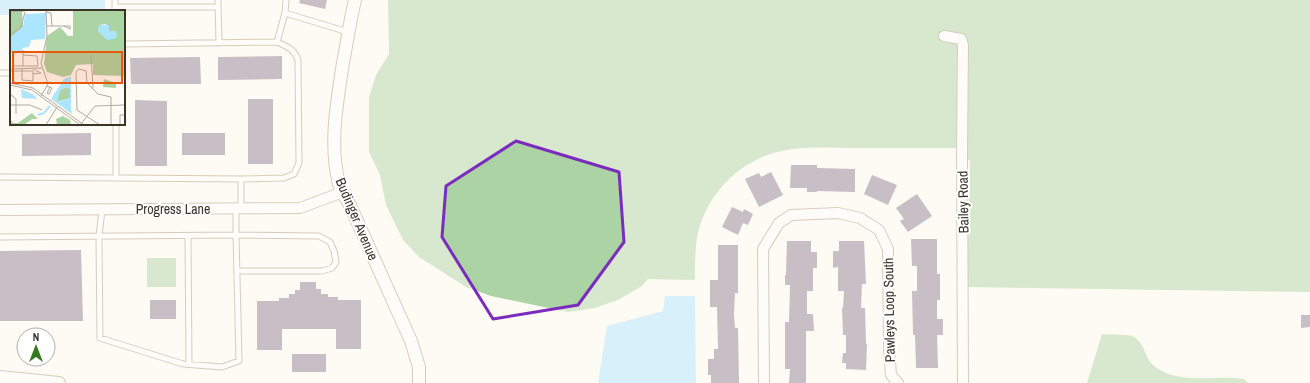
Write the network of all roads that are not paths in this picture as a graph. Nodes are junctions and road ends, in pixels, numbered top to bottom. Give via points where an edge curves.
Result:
1 (115, 0) edge
2 (218, 0) edge
3 (286, 0) edge
4 (355, 0) edge
5 (218, 6) junction
6 (115, 9) edge
7 (285, 13) junction
8 (348, 32) junction
9 (944, 36) dead end
10 (277, 42) junction
11 (218, 43) junction
12 (125, 44) edge
13 (116, 125) edge
14 (0, 177) edge
15 (116, 178) junction
16 (240, 179) junction
17 (342, 192) junction
18 (238, 209) junction
19 (0, 210) edge
20 (102, 210) junction
21 (236, 235) junction
22 (99, 236) junction
23 (188, 236) junction
24 (0, 237) edge
25 (238, 271) junction
26 (189, 364) junction
27 (0, 378) edge
28 (59, 383) edge
29 (419, 383) edge
30 (764, 383) edge
31 (898, 383) edge
32 (963, 383) edge

1 - 6 lane
2 - 5 lane
3 - 7 lane
4 - 8 street, Budinger Avenue
5 - 6 lane
5 - 11 lane
7 - 8 lane
7 - 10 lane
8 - 17 street, Budinger Avenue via 334,138 335,163
9 - 32 street, Bailey Road via 962,39 963,44
10 - 11 lane
10 - 16 lane via 288,46 298,60 299,163 294,174 284,178
11 - 12 lane
13 - 15 lane
14 - 15 lane
15 - 16 lane
16 - 18 lane
17 - 18 street, Progress Lane via 300,208
17 - 29 street, Budinger Avenue via 411,341 419,367
18 - 20 street, Progress Lane
18 - 21 lane
19 - 20 street, Progress Lane
20 - 22 lane
21 - 23 lane
21 - 25 lane
21 - 25 lane via 319,236 330,242 336,262 332,268 322,271
22 - 23 lane
22 - 24 lane
22 - 26 lane via 100,338
23 - 26 lane
25 - 26 lane via 239,361 222,367
27 - 28 street
30 - 31 street, Pawleys Loop South via 763,249 779,223 791,215 838,213 860,218 879,230 888,249 890,362 891,375

